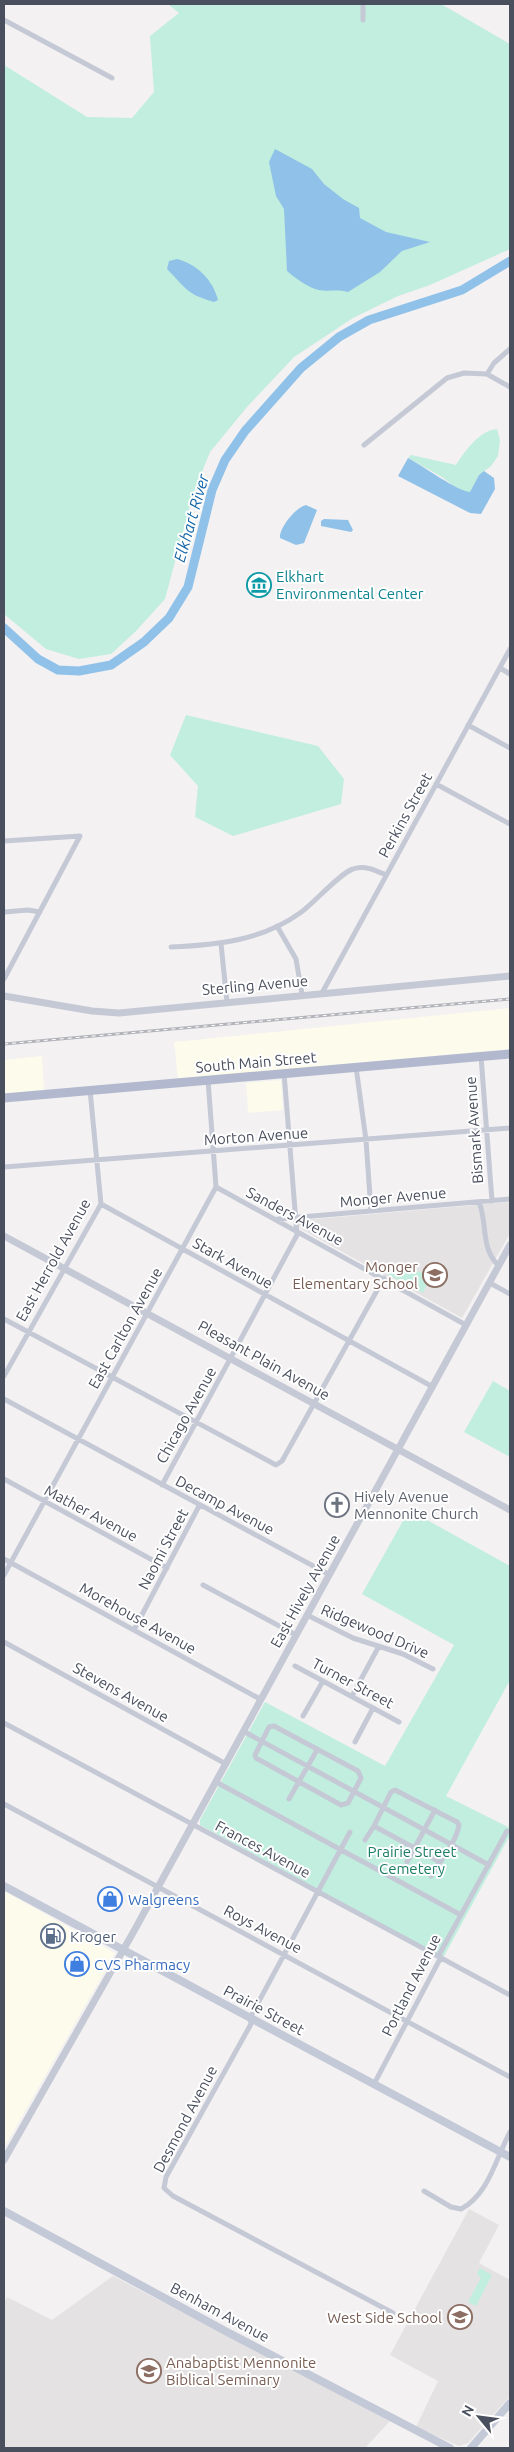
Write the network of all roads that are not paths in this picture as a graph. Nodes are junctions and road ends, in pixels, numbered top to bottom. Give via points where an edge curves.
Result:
1 (364, 4) edge
2 (4, 20) edge
3 (363, 20) dead end
4 (112, 78) dead end
5 (510, 349) edge
6 (487, 374) junction
7 (510, 387) edge
8 (364, 446) dead end
9 (510, 649) edge
10 (500, 668) junction
11 (510, 674) edge
12 (468, 725) junction
13 (510, 748) edge
14 (436, 784) junction
15 (510, 824) edge
16 (4, 841) edge
17 (386, 875) junction
18 (4, 912) edge
19 (40, 912) junction
20 (277, 926) junction
21 (221, 944) junction
22 (171, 947) dead end
23 (510, 976) edge
24 (4, 979) edge
25 (322, 993) junction
26 (302, 994) junction
27 (4, 996) edge
28 (226, 1002) junction
29 (510, 1054) edge
30 (481, 1056) junction
31 (356, 1067) junction
32 (284, 1074) junction
33 (208, 1080) junction
34 (90, 1090) junction
35 (4, 1098) edge
36 (510, 1128) edge
37 (486, 1129) junction
38 (366, 1140) junction
39 (290, 1146) junction
40 (214, 1152) junction
41 (96, 1160) junction
42 (4, 1167) edge
43 (216, 1187) junction
44 (510, 1199) edge
45 (492, 1201) junction
46 (479, 1202) junction
47 (101, 1204) junction
48 (371, 1211) junction
49 (295, 1217) junction
50 (277, 1219) junction
51 (297, 1231) junction
52 (4, 1236) edge
53 (510, 1245) edge
54 (182, 1250) junction
55 (499, 1266) junction
56 (63, 1267) junction
57 (384, 1278) junction
58 (490, 1283) junction
59 (510, 1294) edge
60 (265, 1295) junction
61 (148, 1313) junction
62 (4, 1318) edge
63 (466, 1325) junction
64 (28, 1332) junction
65 (349, 1340) junction
66 (231, 1358) junction
67 (4, 1376) edge
68 (112, 1376) junction
69 (432, 1387) junction
70 (4, 1399) edge
71 (313, 1403) junction
72 (197, 1421) junction
73 (78, 1439) junction
74 (398, 1449) junction
75 (4, 1480) edge
76 (162, 1485) junction
77 (45, 1502) junction
78 (199, 1506) junction
79 (510, 1510) edge
80 (4, 1559) edge
81 (10, 1563) junction
82 (167, 1568) junction
83 (330, 1575) junction
84 (4, 1576) edge
85 (202, 1585) dead end
86 (307, 1615) junction
87 (134, 1630) junction
88 (296, 1636) junction
89 (4, 1642) edge
90 (379, 1646) junction
91 (295, 1666) dead end
92 (433, 1669) dead end
93 (323, 1681) junction
94 (352, 1696) junction
95 (260, 1699) junction
96 (373, 1708) junction
97 (303, 1716) dead end
98 (399, 1722) dead end
99 (4, 1723) edge
100 (243, 1731) junction
101 (262, 1741) junction
102 (354, 1742) dead end
103 (317, 1750) junction
104 (226, 1764) junction
105 (308, 1766) junction
106 (216, 1782) junction
107 (299, 1782) junction
108 (354, 1791) junction
109 (289, 1799) dead end
110 (4, 1804) edge
111 (384, 1808) junction
112 (435, 1810) junction
113 (192, 1825) junction
114 (374, 1826) junction
115 (425, 1830) junction
116 (507, 1831) dead end
117 (350, 1832) dead end
118 (365, 1840) dead end
119 (450, 1844) junction
120 (415, 1848) junction
121 (340, 1850) junction
122 (407, 1862) dead end
123 (440, 1862) junction
124 (489, 1865) junction
125 (432, 1876) dead end
126 (4, 1886) edge
127 (158, 1887) junction
128 (317, 1892) junction
129 (461, 1915) junction
130 (123, 1950) junction
131 (284, 1954) junction
132 (440, 1959) junction
133 (510, 1995) edge
134 (250, 2018) junction
135 (407, 2021) junction
136 (510, 2077) edge
137 (374, 2084) junction
138 (510, 2132) edge
139 (500, 2152) junction
140 (510, 2157) edge
141 (4, 2160) edge
142 (424, 2191) dead end
143 (4, 2211) edge
144 (392, 2313) dead end
145 (510, 2403) edge
146 (450, 2448) edge
147 (471, 2448) edge

1 - 3 street
2 - 4 street
5 - 6 street
6 - 7 street
6 - 8 street via 464,373 447,378
9 - 10 street, Perkins Street
10 - 11 street
10 - 12 street, Perkins Street
12 - 13 street
12 - 14 street, Perkins Street
14 - 15 street
14 - 17 street, Perkins Street
16 - 19 street via 80,836
17 - 20 street via 372,869 351,869 299,914
17 - 25 street, Perkins Street
18 - 19 street
19 - 24 street
20 - 21 street via 246,939
20 - 26 street via 296,958
21 - 22 street
21 - 28 street
23 - 25 street, Sterling Avenue
25 - 26 street, Sterling Avenue
26 - 28 street, Sterling Avenue
27 - 28 street, Sterling Avenue via 119,1013
29 - 30 main road, South Main Street
30 - 31 main road, South Main Street
30 - 37 street, Bismark Avenue
31 - 32 main road, South Main Street
31 - 38 street
32 - 33 main road, South Main Street
32 - 39 street
33 - 34 main road, South Main Street
33 - 40 street
34 - 35 main road, South Main Street
34 - 41 street, East Herrold Avenue
36 - 37 street, Morton Avenue
37 - 38 street, Morton Avenue
37 - 45 street, Bismark Avenue
38 - 39 street, Morton Avenue
38 - 48 street
39 - 40 street, Morton Avenue
39 - 49 street
40 - 41 street, Morton Avenue
40 - 43 street
41 - 42 street, Morton Avenue
41 - 47 street, East Herrold Avenue
43 - 50 street, Sanders Avenue
43 - 54 street, East Carlton Avenue
44 - 45 street, Monger Avenue
45 - 46 street, Monger Avenue
46 - 48 street, Monger Avenue
46 - 55 street, Bismark Avenue via 487,1250 490,1259
47 - 54 street, Stark Avenue
47 - 56 street, East Herrold Avenue
48 - 49 street, Monger Avenue
49 - 50 street, Monger Avenue
49 - 51 street
50 - 51 street, Sanders Avenue
51 - 57 street, Sanders Avenue
51 - 60 street, Chicago Avenue
52 - 56 street, Pleasant Plain Avenue
53 - 55 street, East Hively Avenue
54 - 60 street, Stark Avenue
54 - 61 street, East Carlton Avenue
55 - 58 street, East Hively Avenue
56 - 61 street, Pleasant Plain Avenue
56 - 64 street, East Herrold Avenue
57 - 63 street, Sanders Avenue
57 - 65 street
58 - 59 street
58 - 63 street, East Hively Avenue
60 - 65 street, Stark Avenue
60 - 66 street, Chicago Avenue
61 - 66 street, Pleasant Plain Avenue
61 - 68 street, East Carlton Avenue
62 - 64 street
63 - 69 street, East Hively Avenue
64 - 67 street, East Herrold Avenue
64 - 68 street
65 - 69 street, Stark Avenue
65 - 71 street
66 - 71 street, Pleasant Plain Avenue
66 - 72 street, Chicago Avenue
68 - 72 street
68 - 73 street, East Carlton Avenue
69 - 74 street, East Hively Avenue
70 - 73 street, Decamp Avenue
71 - 72 street via 282,1461 276,1465
71 - 74 street, Pleasant Plain Avenue
72 - 76 street, Chicago Avenue
73 - 76 street, Decamp Avenue
73 - 77 street, East Carlton Avenue
74 - 79 street, Pleasant Plain Avenue
74 - 83 street, East Hively Avenue
75 - 77 street, Mather Avenue
76 - 78 street, Decamp Avenue
77 - 81 street, East Carlton Avenue
77 - 82 street, Mather Avenue
78 - 82 street, Naomi Street
78 - 83 street, Decamp Avenue
80 - 81 street, Morehouse Avenue
81 - 84 street, East Carlton Avenue
81 - 87 street, Morehouse Avenue
82 - 87 street, Naomi Street
83 - 86 street, East Hively Avenue
85 - 88 street
86 - 88 street, East Hively Avenue
86 - 90 street, Ridgewood Drive via 353,1638
87 - 95 street, Morehouse Avenue
88 - 95 street, East Hively Avenue
89 - 104 street, Stevens Avenue
90 - 92 street, Ridgewood Drive
90 - 94 street
91 - 93 street, Turner Street
93 - 94 street, Turner Street
93 - 97 street
94 - 96 street, Turner Street
95 - 100 street, East Hively Avenue
96 - 98 street, Turner Street
96 - 102 street
99 - 113 street, Frances Avenue
100 - 101 street
100 - 104 street, East Hively Avenue
101 - 103 street via 269,1728 274,1726
101 - 105 street
101 - 107 street via 256,1758
103 - 105 street
103 - 108 street via 358,1771 362,1778
104 - 106 street, East Hively Avenue
105 - 107 street
105 - 108 street
106 - 113 street, East Hively Avenue
106 - 121 street
107 - 108 street via 341,1806 348,1803
107 - 109 street
108 - 111 street
110 - 127 street, Roys Avenue
111 - 112 street via 395,1790
111 - 114 street
111 - 115 street
112 - 115 street
112 - 119 street via 459,1825
113 - 127 street, East Hively Avenue
113 - 128 street, Frances Avenue
114 - 118 street
114 - 120 street
115 - 119 street
115 - 120 street
116 - 124 street, Portland Avenue
117 - 121 street, Desmond Avenue
119 - 123 street
119 - 124 street
120 - 122 street
120 - 123 street
121 - 128 street, Desmond Avenue
121 - 129 street
123 - 125 street
124 - 129 street, Portland Avenue
126 - 130 main road, Prairie Street
127 - 130 street, East Hively Avenue
127 - 131 street, Roys Avenue
128 - 131 street, Desmond Avenue
128 - 132 street, Frances Avenue
129 - 132 street, Portland Avenue via 440,1953
130 - 134 main road, Prairie Street
130 - 141 street, East Hively Avenue
131 - 134 street, Desmond Avenue
131 - 135 street, Roys Avenue
132 - 133 street, Frances Avenue
132 - 135 street, Portland Avenue
134 - 137 main road, Prairie Street
134 - 144 street, Desmond Avenue via 251,2024 166,2177 164,2188 173,2196
135 - 136 street, Roys Avenue
135 - 137 street, Portland Avenue
137 - 139 main road, Prairie Street
138 - 139 street
139 - 140 main road, Prairie Street
139 - 142 street via 495,2167 473,2203 462,2209 451,2207
143 - 146 main road, Benham Avenue
145 - 147 main road

